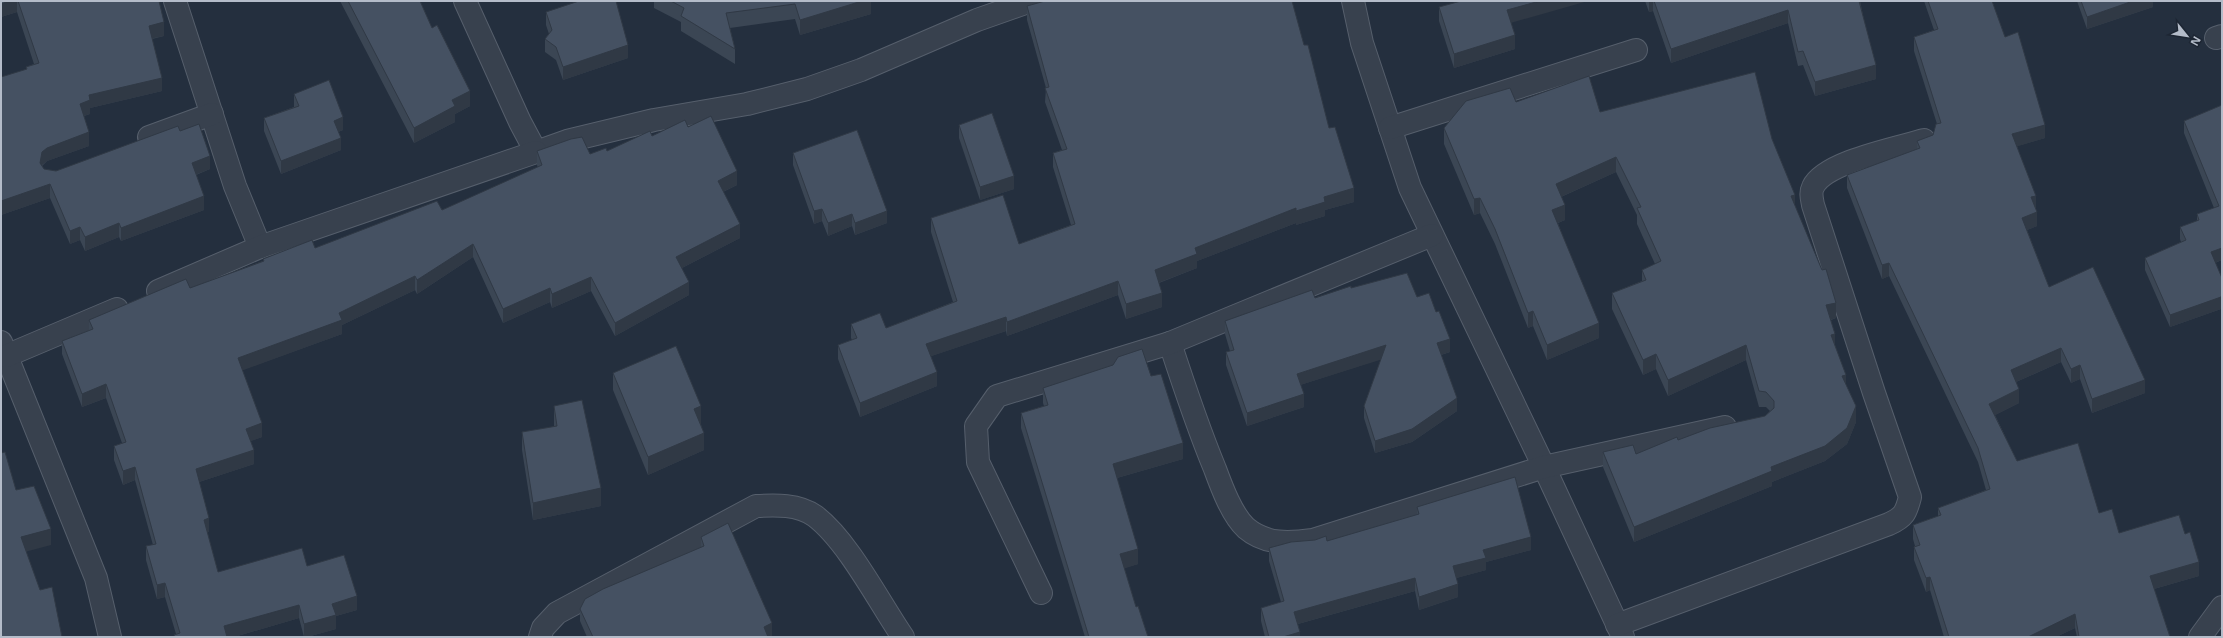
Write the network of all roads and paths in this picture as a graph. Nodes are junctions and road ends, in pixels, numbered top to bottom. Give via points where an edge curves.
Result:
1 (176, 1) edge
2 (465, 1) edge
3 (1030, 1) edge
4 (1353, 1) edge
5 (1636, 50) dead end
6 (212, 114) junction
7 (1390, 128) junction
8 (1924, 140) edge
9 (132, 143) edge
10 (536, 152) junction
11 (1432, 236) junction
12 (260, 247) junction
13 (1170, 343) junction
14 (4, 349) edge
15 (1746, 422) edge
16 (1544, 467) junction
17 (1041, 593) dead end
18 (2222, 607) edge
19 (1620, 631) edge
20 (110, 637) edge
21 (540, 637) edge
22 (903, 637) edge
23 (2200, 637) edge

1 - 6 street
2 - 10 street
3 - 10 street via 977,20 861,70 807,89 747,104 654,120 567,141
4 - 7 street via 1362,43
5 - 7 street
6 - 9 street
6 - 12 street via 235,186
7 - 11 street via 1410,188
8 - 19 street via 1841,164 1821,176 1811,192 1812,205 1910,497 1907,510 1901,519
10 - 12 street
11 - 13 street
11 - 16 street
12 - 14 street
13 - 16 street via 1226,499 1246,528 1267,540 1288,544 1313,540
13 - 17 street via 997,396 976,426 978,462
14 - 20 street via 96,578
15 - 16 street
16 - 19 street
18 - 23 street
21 - 22 street via 543,628 557,613 594,592 756,506 780,505 814,516 836,537

